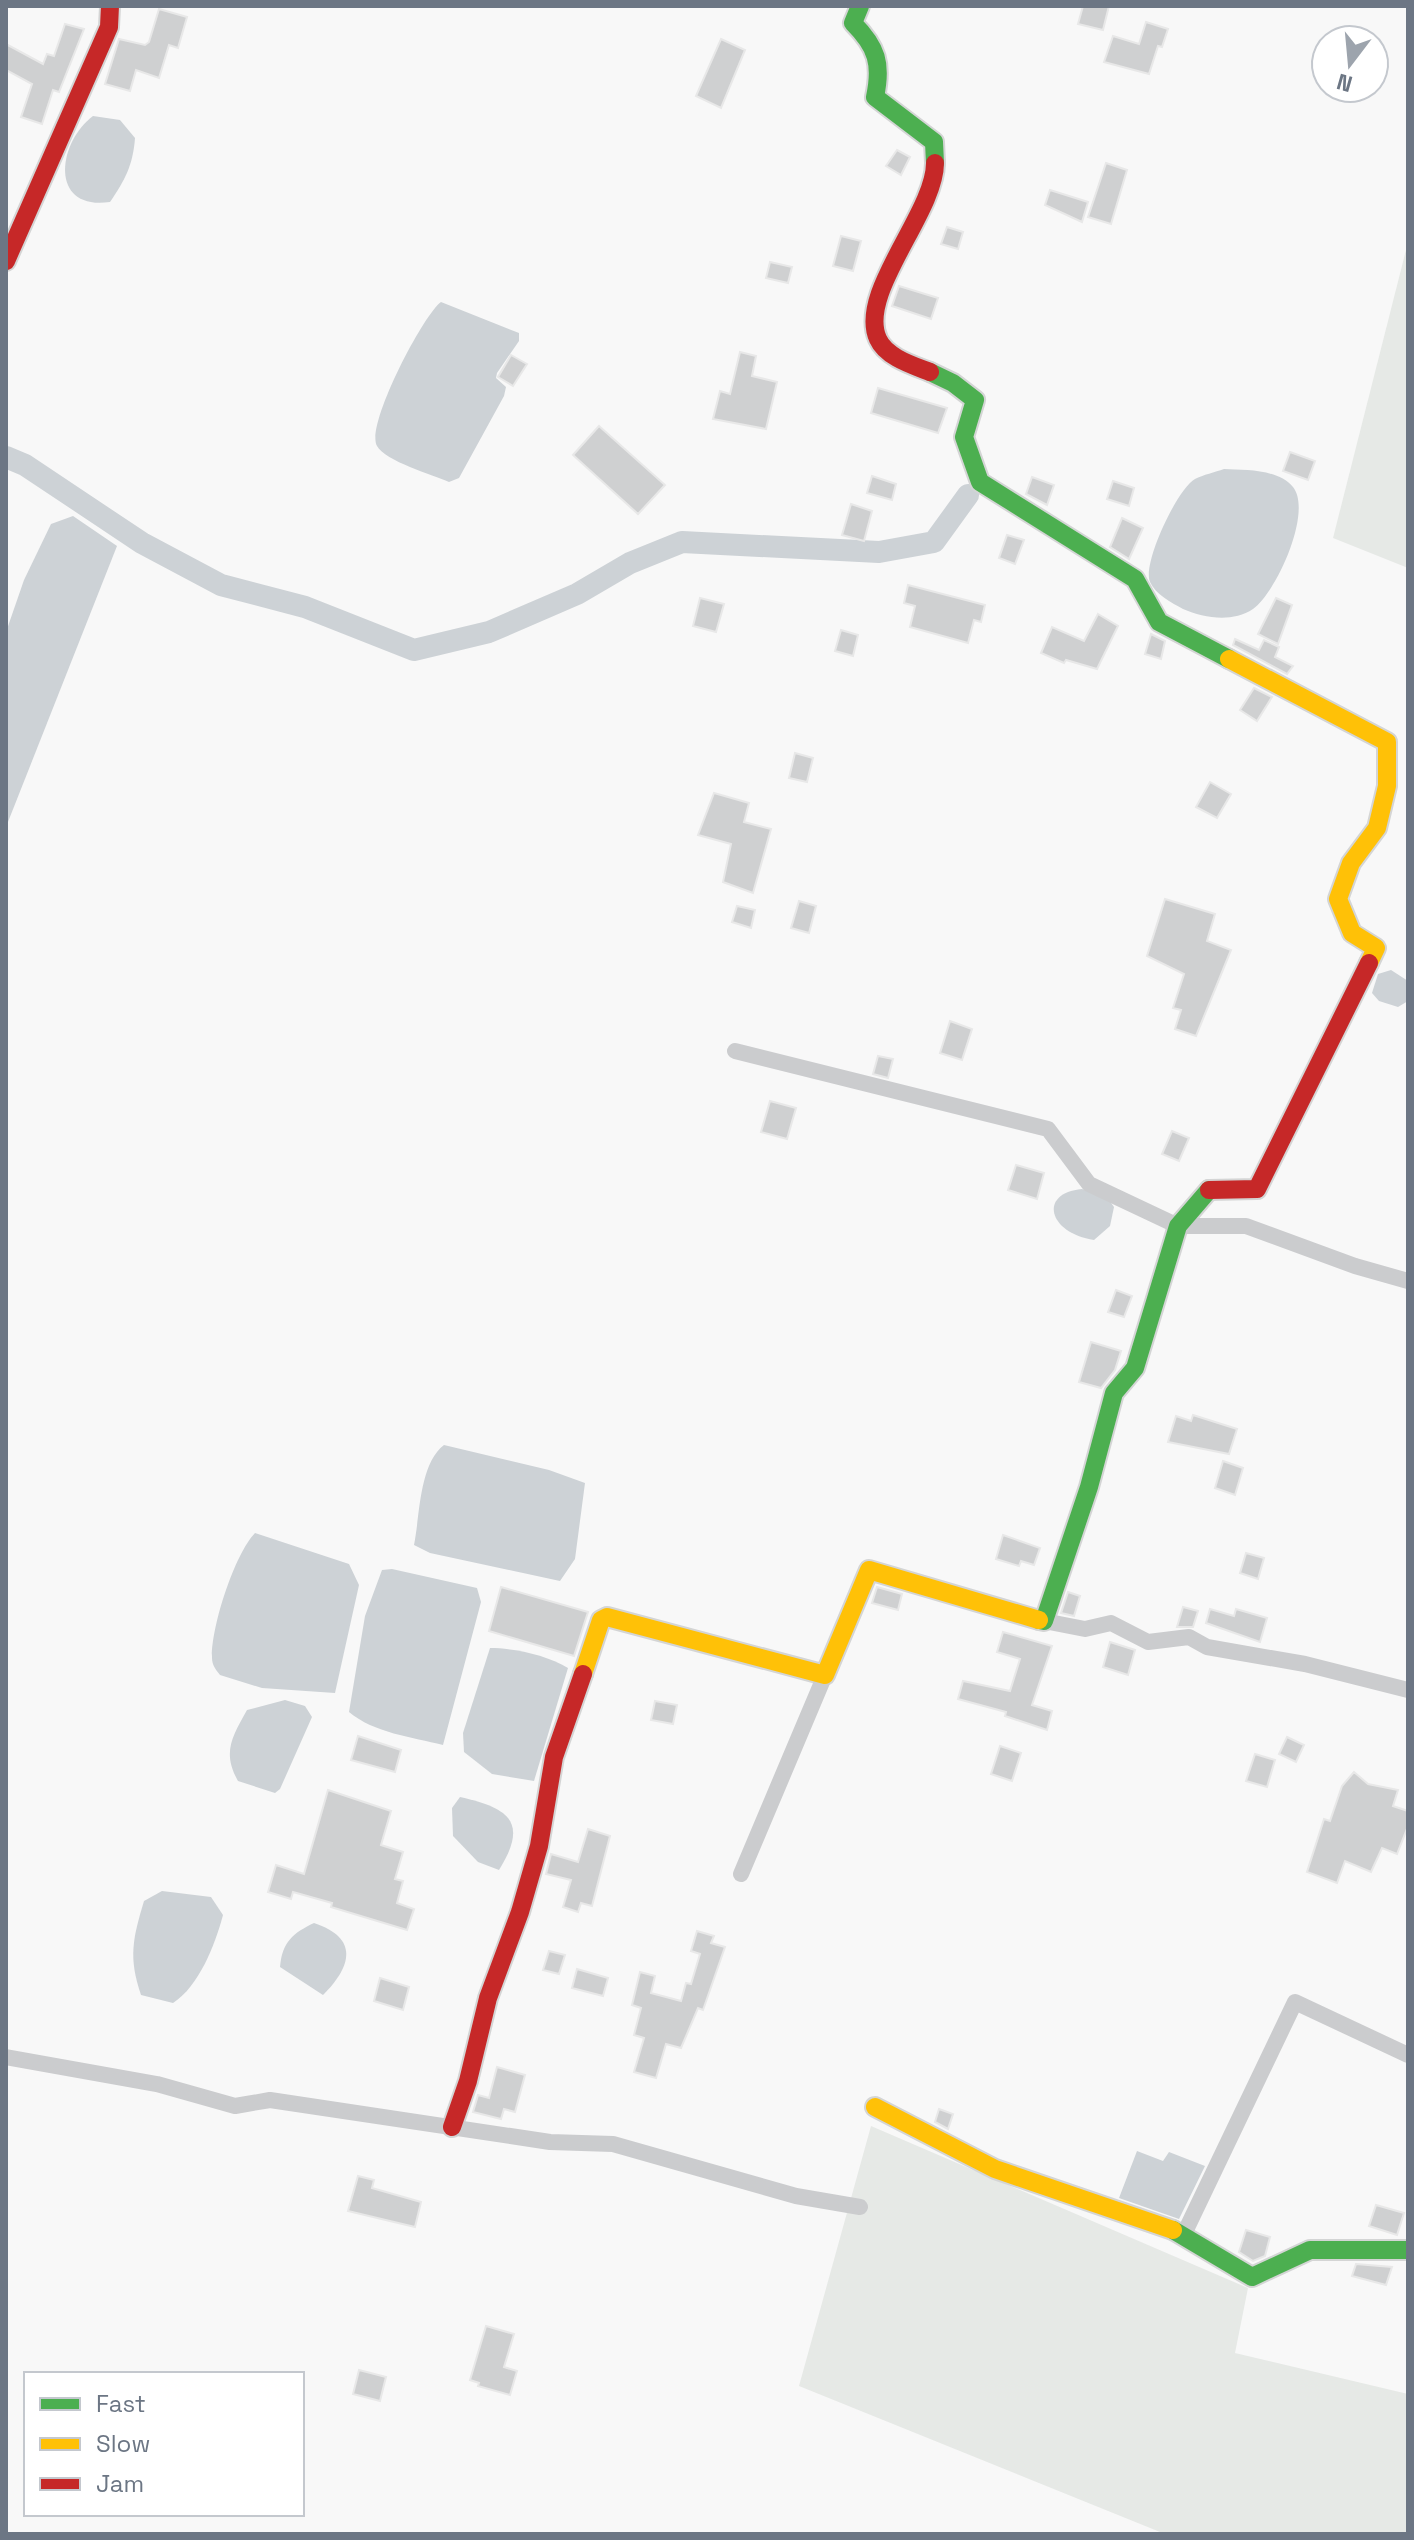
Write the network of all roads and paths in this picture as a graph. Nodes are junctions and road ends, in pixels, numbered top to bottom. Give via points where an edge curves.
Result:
1 (110, 6) edge
2 (860, 6) edge
3 (6, 261) edge
4 (735, 1051) dead end
5 (1178, 1226) junction
6 (1408, 1281) edge
7 (1044, 1621) junction
8 (825, 1675) junction
9 (1408, 1690) edge
10 (741, 1874) dead end
11 (1408, 2055) edge
12 (6, 2057) edge
13 (875, 2107) dead end
14 (452, 2127) junction
15 (860, 2207) dead end
16 (1184, 2234) junction
17 (1408, 2250) edge

1 - 3 street via 109,27
2 - 5 street via 853,23 879,51 875,97 934,142 934,178 882,288 878,341 914,367 967,388 975,400 964,437 980,482 1135,579 1159,622 1387,742 1387,786 1377,828 1351,863 1338,899 1352,933 1376,948 1257,1189 1206,1190
4 - 5 street via 1048,1129 1089,1184
5 - 6 street via 1246,1226
5 - 7 street via 1135,1368 1114,1393
7 - 8 street via 869,1570
7 - 9 street via 1085,1629 1111,1623 1148,1642 1189,1637 1207,1647
8 - 10 street
8 - 14 street via 607,1617 601,1620 554,1757 539,1846
11 - 16 street via 1295,2002
12 - 14 street via 157,2084 235,2106 270,2100
13 - 16 street via 995,2169
14 - 15 street via 550,2142 613,2144 796,2196
16 - 17 street via 1252,2277 1310,2250

